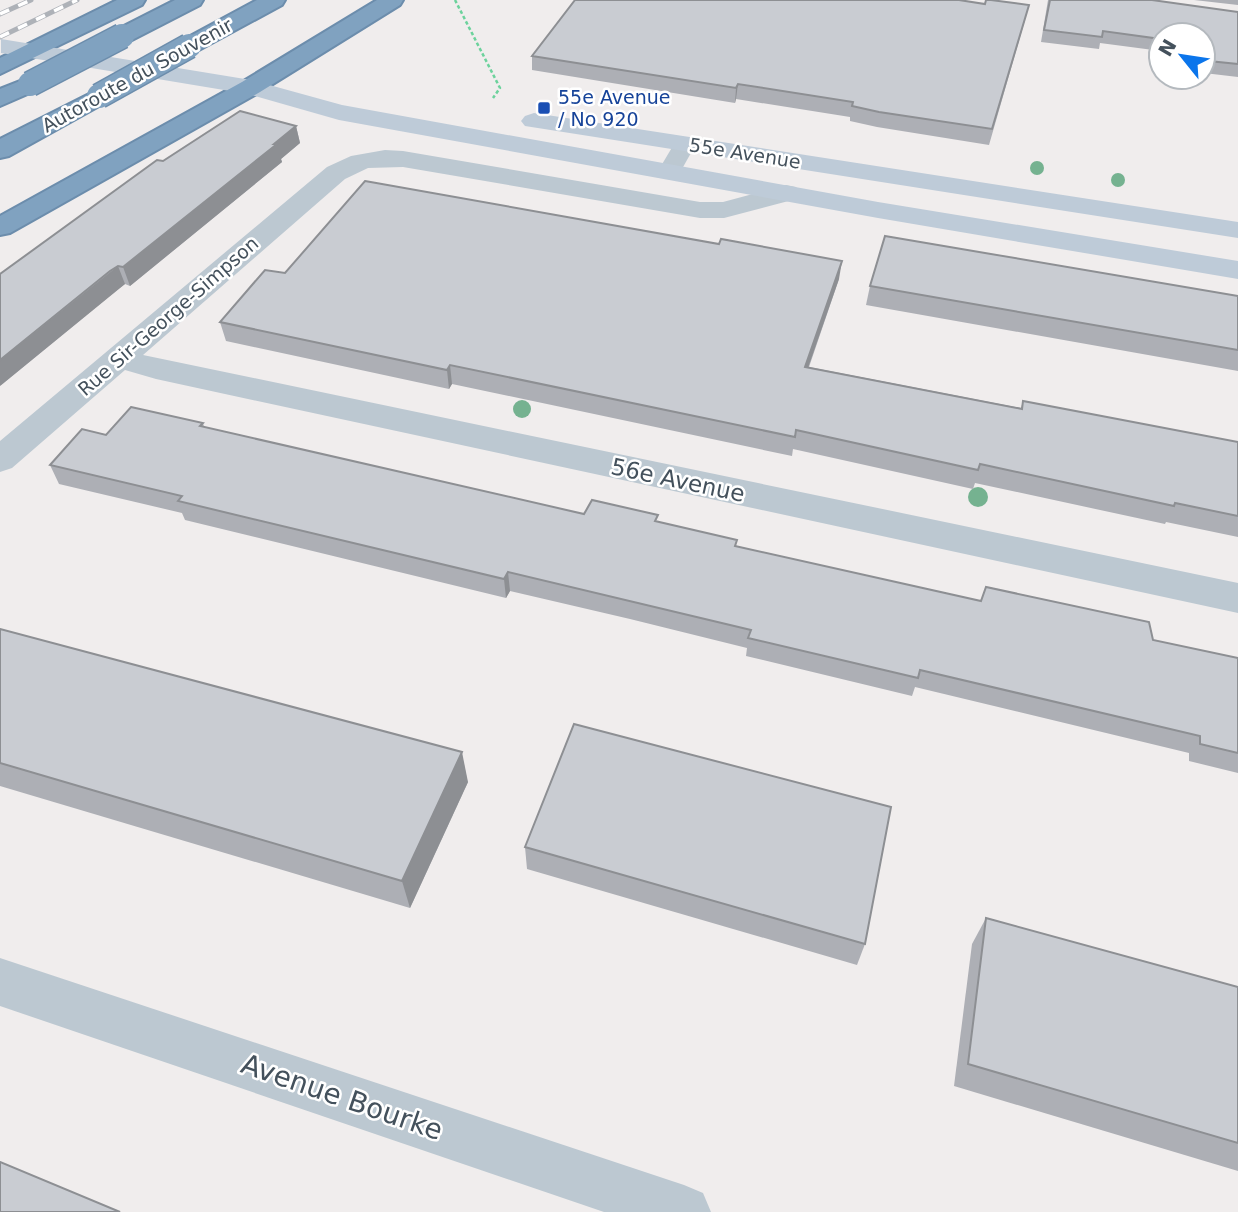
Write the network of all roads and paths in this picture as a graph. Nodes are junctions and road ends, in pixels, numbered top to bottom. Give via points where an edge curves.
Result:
1 (134, 0) edge
2 (192, 0) edge
3 (274, 0) edge
4 (392, 0) edge
5 (455, 0) edge
6 (33, 51) junction
7 (1, 57) edge
8 (251, 87) junction
9 (0, 99) edge
10 (501, 107) joint
11 (455, 108) dead end
12 (685, 144) junction
13 (0, 150) edge
14 (670, 171) junction
15 (336, 173) joint
16 (786, 194) junction
17 (0, 227) edge
18 (1238, 230) edge
19 (1238, 270) edge
20 (120, 358) junction
21 (0, 460) edge
22 (1238, 598) edge
23 (0, 982) edge
24 (684, 1212) edge

1 - 6 highway
2 - 9 highway, Autoroute du Souvenir, bridge
3 - 13 highway, Autoroute du Souvenir, bridge
4 - 8 highway
5 - 10 path via 500,88
6 - 7 highway
6 - 8 street, 55e Avenue
8 - 11 street, 55e Avenue via 357,93
8 - 14 street, 55e Avenue via 339,112
8 - 17 highway
10 - 12 street, 55e Avenue
12 - 14 lane
12 - 18 street, 55e Avenue
14 - 16 street, 55e Avenue
15 - 16 street, 55e Avenue via 370,159 403,159 700,210 724,210
15 - 20 street, Rue Sir-George-Simpson
16 - 19 street, 55e Avenue
20 - 21 street, Rue Sir-George-Simpson
20 - 22 street, 56e Avenue
23 - 24 street, Avenue Bourke

